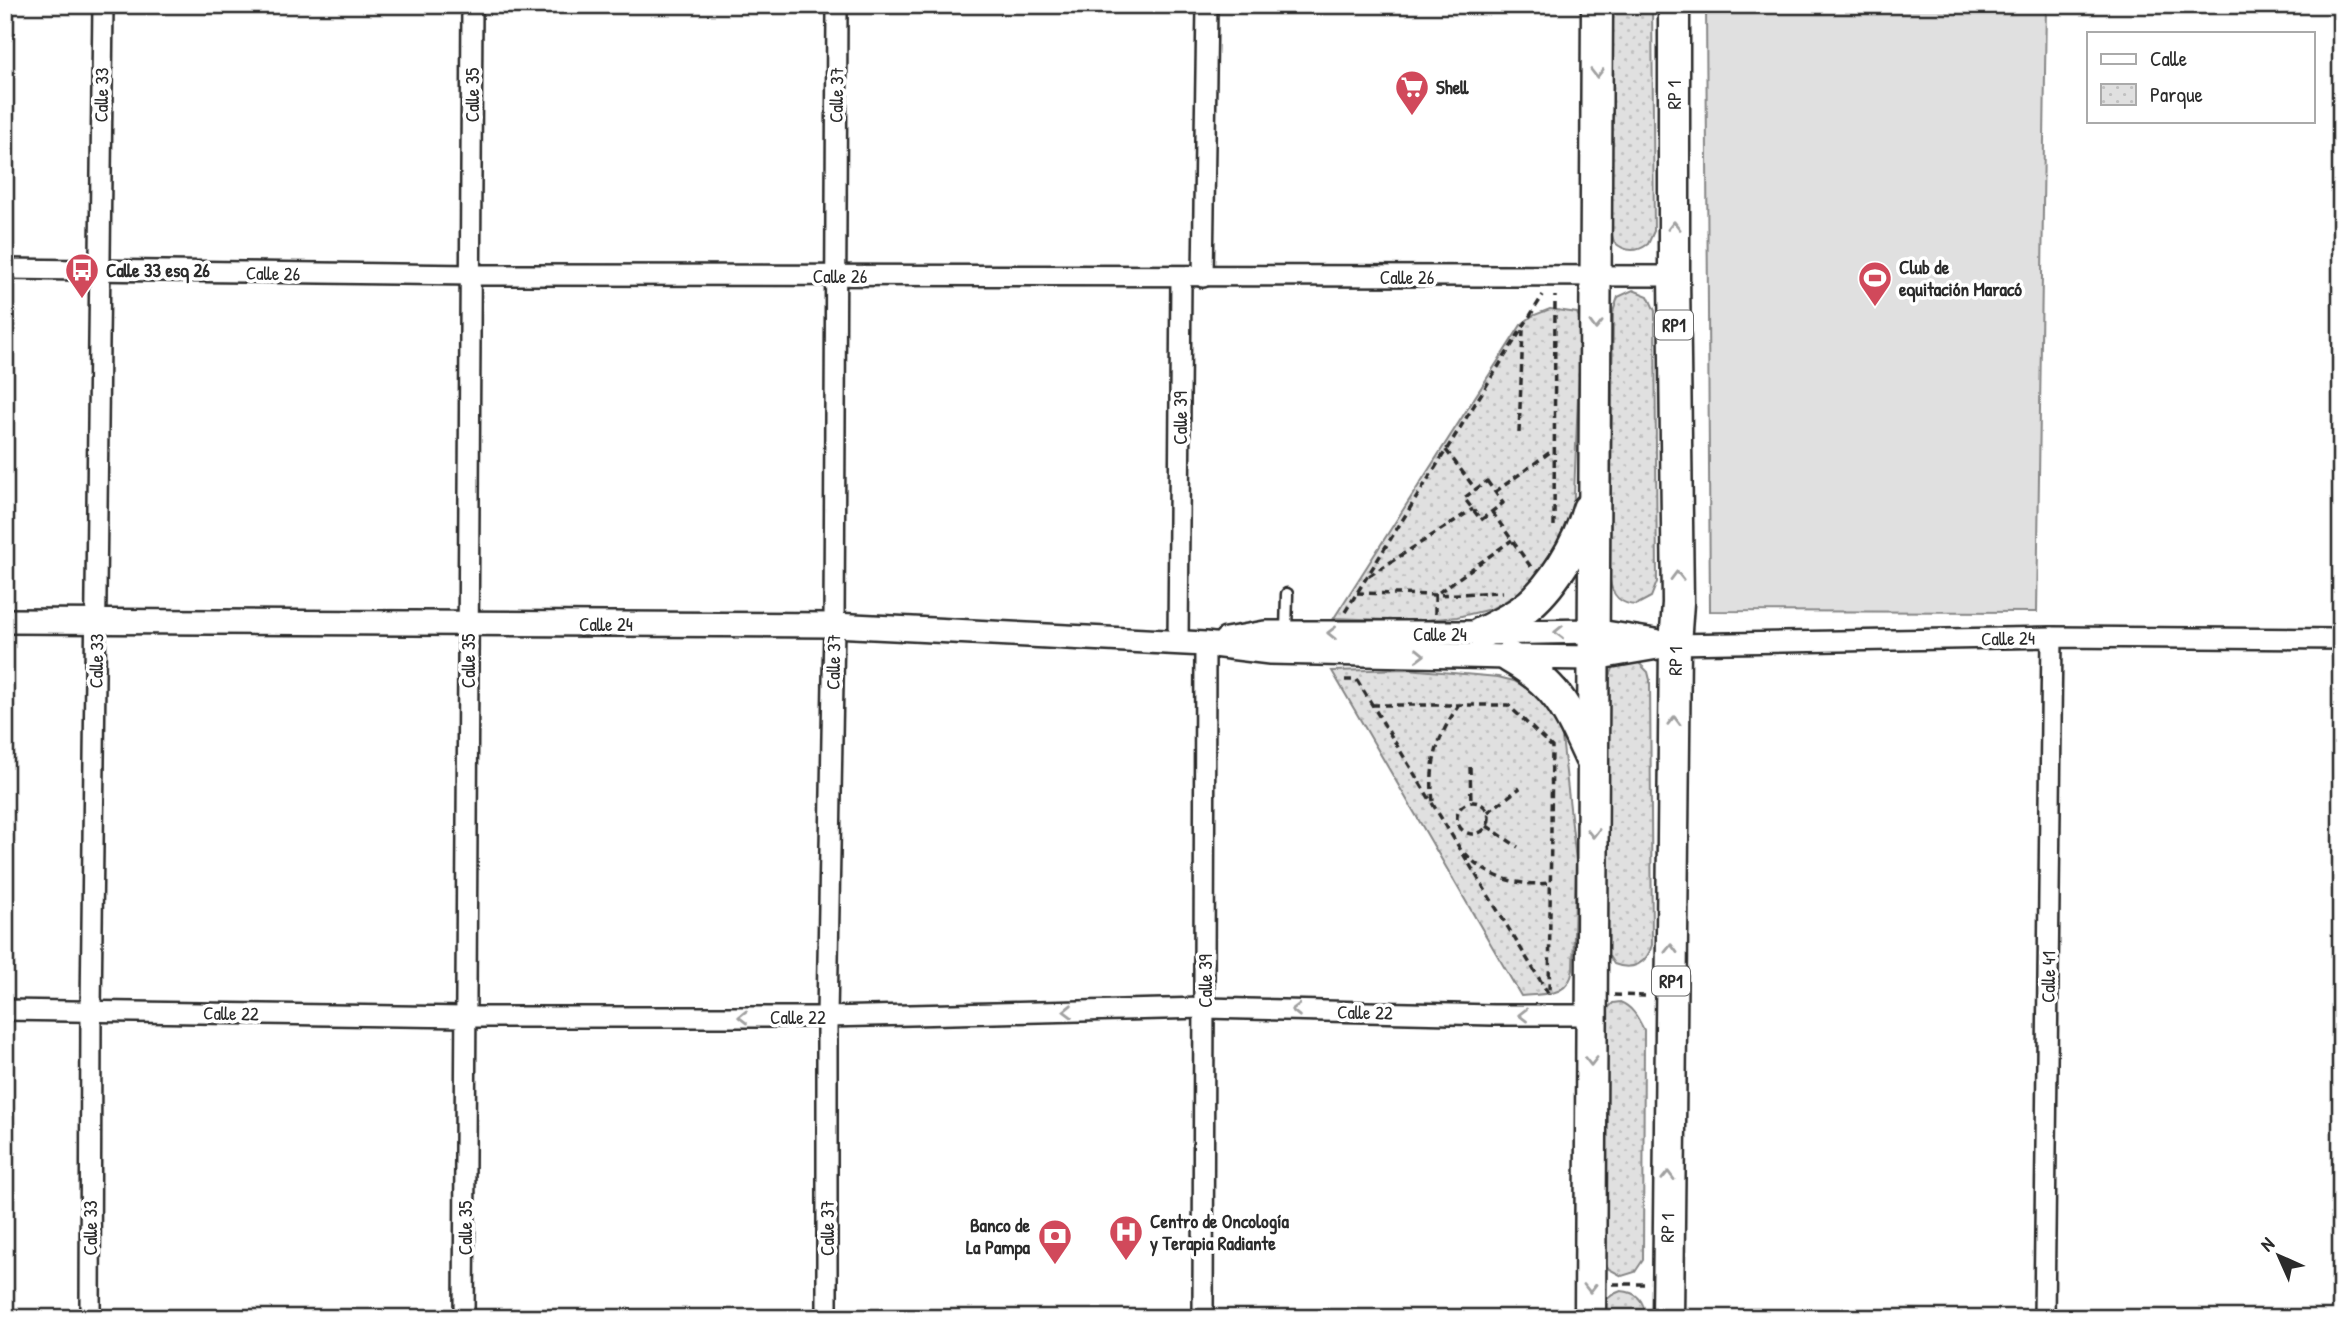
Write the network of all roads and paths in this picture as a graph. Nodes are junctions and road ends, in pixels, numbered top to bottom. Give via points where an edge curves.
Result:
1 (103, 5) edge
2 (472, 5) edge
3 (836, 5) edge
4 (1207, 5) edge
5 (1597, 5) edge
6 (1674, 5) edge
7 (5, 269) edge
8 (99, 271) junction
9 (472, 275) junction
10 (834, 275) junction
11 (1555, 276) junction
12 (1597, 276) junction
13 (1674, 276) junction
14 (1181, 277) junction
15 (1203, 277) junction
16 (1523, 327) junction
17 (1519, 433) dead end
18 (1554, 449) junction
19 (1446, 450) junction
20 (1594, 485) junction
21 (1476, 490) junction
22 (1495, 492) junction
23 (1473, 509) junction
24 (1492, 512) junction
25 (1554, 535) dead end
26 (1512, 540) junction
27 (1540, 562) dead end
28 (1367, 577) junction
29 (1515, 591) dead end
30 (1357, 593) junction
31 (1286, 594) dead end
32 (1435, 595) junction
33 (1342, 616) dead end
34 (5, 621) edge
35 (96, 622) junction
36 (469, 624) junction
37 (834, 625) junction
38 (1286, 633) junction
39 (1481, 634) junction
40 (2052, 637) junction
41 (2341, 639) edge
42 (1178, 643) junction
43 (1205, 644) junction
44 (1594, 644) junction
45 (1675, 645) junction
46 (1509, 657) junction
47 (1345, 680) dead end
48 (1372, 705) junction
49 (1459, 705) junction
50 (1593, 765) junction
51 (1471, 766) dead end
52 (1520, 788) dead end
53 (1471, 803) junction
54 (1433, 804) junction
55 (1488, 812) junction
56 (1487, 826) junction
57 (1457, 843) junction
58 (1518, 847) dead end
59 (1550, 883) junction
60 (1549, 995) junction
61 (1671, 998) junction
62 (1591, 1004) junction
63 (1205, 1008) junction
64 (5, 1010) edge
65 (91, 1011) junction
66 (1549, 1015) junction
67 (466, 1017) junction
68 (827, 1017) junction
69 (1590, 1284) junction
70 (1667, 1284) junction
71 (90, 1318) edge
72 (464, 1318) edge
73 (827, 1318) edge
74 (1203, 1318) edge
75 (1590, 1318) edge
76 (1668, 1318) edge
77 (2044, 1318) edge

1 - 8 street, Calle 33
2 - 9 street, Calle 35
3 - 10 street, Calle 37
4 - 15 street
5 -> 12 main road
13 -> 6 main road, RP 1 / RP1
7 - 8 street, Calle 26
8 - 9 street, Calle 26
8 - 35 street, Calle 33
9 - 10 street, Calle 26
9 - 36 street, Calle 35
10 - 14 street, Calle 26
10 - 37 street, Calle 37
11 - 12 street, Calle 26
11 - 15 street, Calle 26
11 - 16 path
11 - 18 path
12 - 13 street, Calle 26
12 -> 20 main road
45 -> 13 main road, RP 1 / RP1
14 - 15 street, Calle 26
14 - 42 street, Calle 39
16 - 17 path
16 - 19 path
18 - 22 path
18 - 25 path
19 - 21 path
19 - 28 path
20 - 39 main road via 1578,538 1564,563 1524,609
20 - 44 main road
21 - 22 path via 1487,481
21 - 23 path via 1465,498
22 - 24 path via 1503,503
23 - 24 path via 1481,520
23 - 28 path
24 - 26 path
26 - 27 path via 1533,570
26 - 32 path
28 - 30 path
29 - 32 path
30 - 32 path
30 - 33 path
31 - 38 lane
34 - 35 street, Calle 24
35 - 36 street, Calle 24
35 - 65 street, Calle 33
36 - 37 street, Calle 24
36 - 67 street, Calle 35
37 - 42 street, Calle 24
37 - 68 street, Calle 37
39 -> 38 street, Calle 24
38 - 43 street, Calle 24
44 -> 39 street, Calle 24
40 - 41 street, Calle 24
40 - 45 street, Calle 24
40 - 77 street, Calle 41
42 - 43 street, Calle 24
43 -> 46 street, Calle 24 via 1270,652
43 - 63 street, Calle 39
44 - 45 street, Calle 24
44 - 46 street, Calle 24
44 - 50 main road
61 -> 45 main road, RP 1 / RP1
46 - 50 main road via 1535,672 1550,688 1572,719
47 - 48 path via 1357,680
48 - 49 path
48 - 54 path
49 - 54 path via 1445,726 1434,757
49 - 59 path via 1508,705 1552,747
50 -> 62 main road
51 - 53 path
52 - 55 path
53 - 55 path via 1481,804
53 - 56 path via 1459,812 1460,827 1473,834
54 - 57 path
55 - 56 path
56 - 58 path
57 - 59 path via 1484,870 1501,878
57 - 60 path
59 - 60 path
60 - 66 path
61 - 62 path
70 -> 61 main road, RP 1 / RP1
62 - 66 street, Calle 22
62 -> 69 main road
66 -> 63 street, Calle 22
63 -> 68 street, Calle 22
63 - 74 street, Calle 39
64 - 65 street, Calle 22
65 - 67 street, Calle 22
65 - 71 street, Calle 33
68 -> 67 street, Calle 22
67 - 72 street, Calle 35
68 - 73 street, Calle 37
69 - 70 path
69 -> 75 main road
70 - 76 main road, RP 1 / RP1

